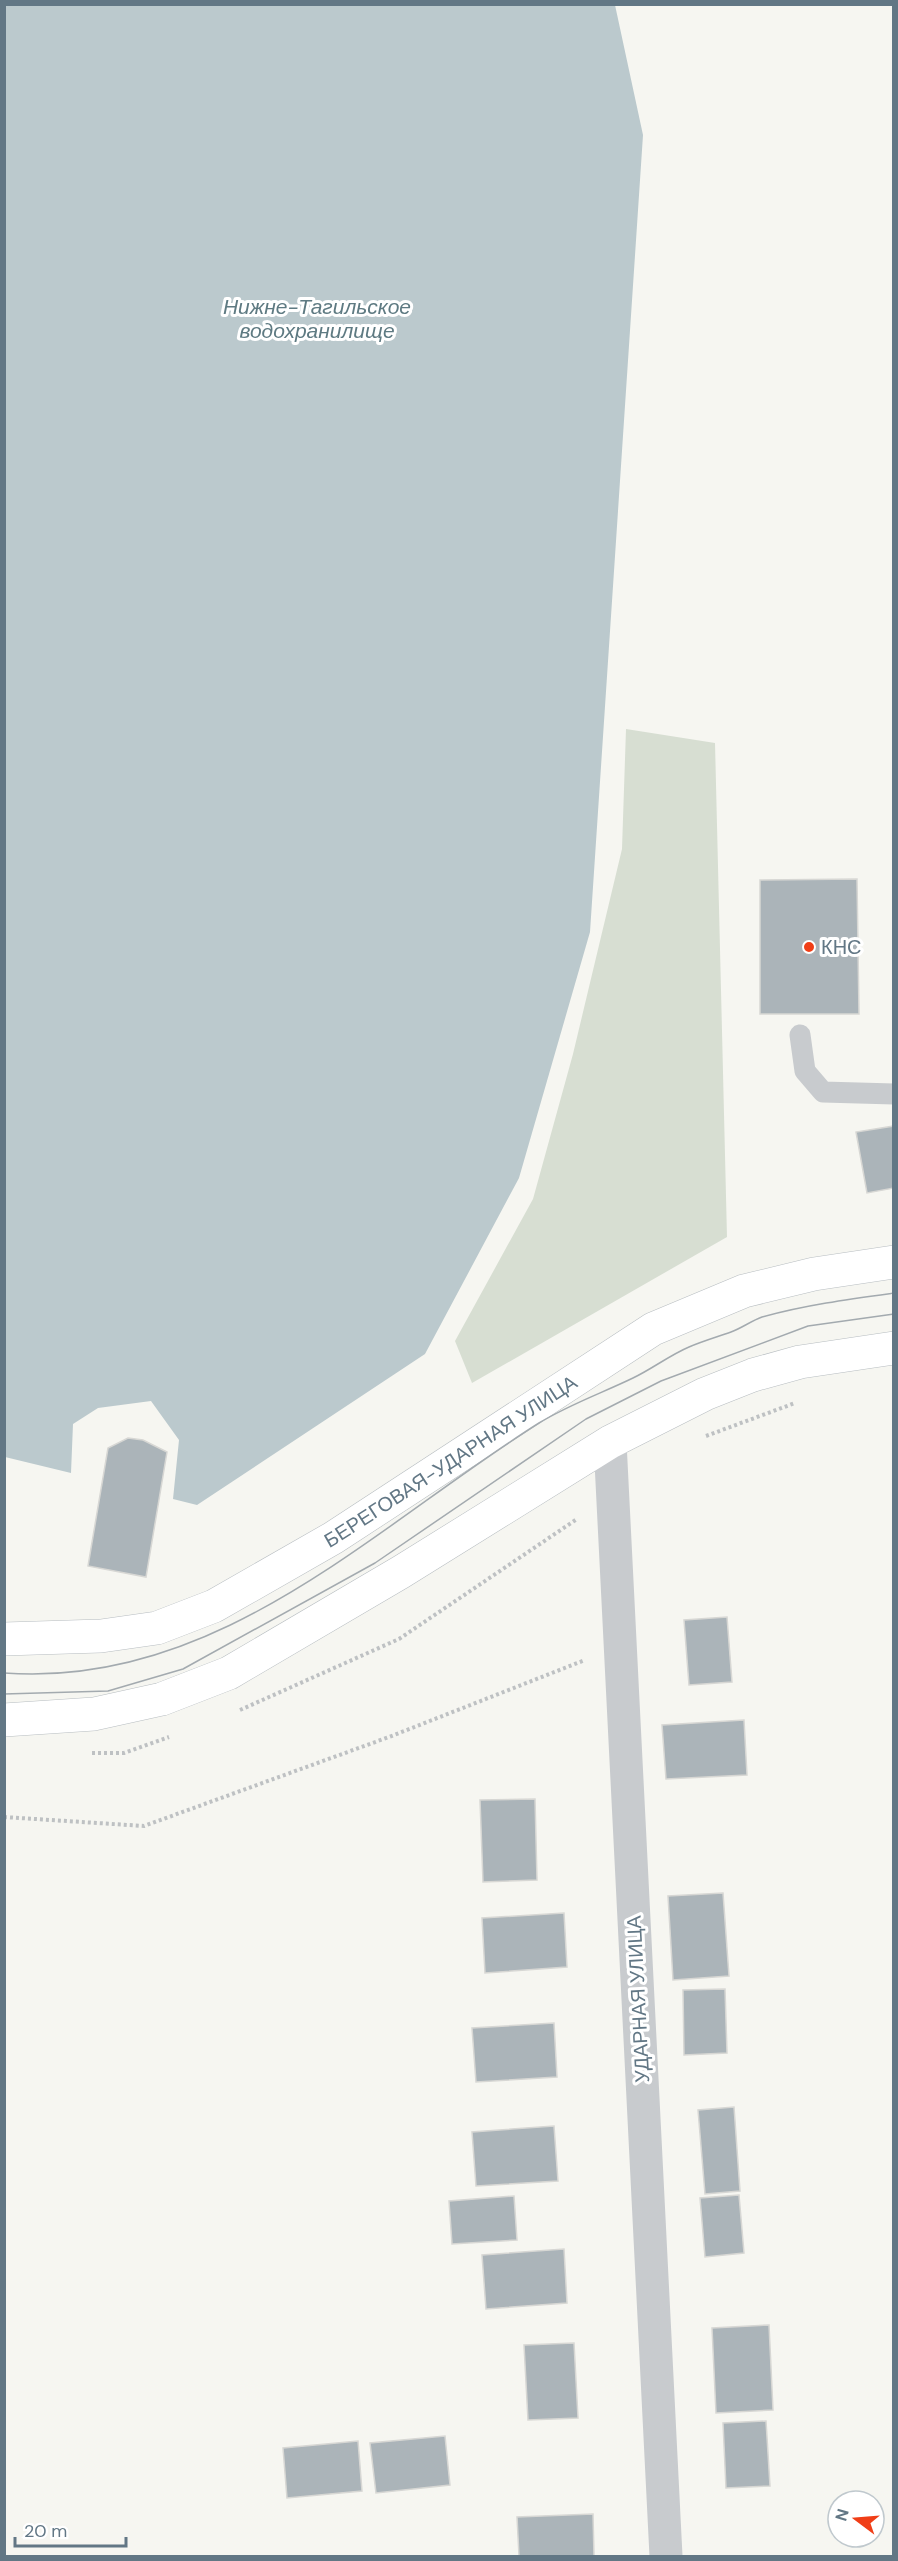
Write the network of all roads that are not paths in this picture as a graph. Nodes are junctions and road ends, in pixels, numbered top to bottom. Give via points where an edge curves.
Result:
1 (800, 1035) dead end
2 (894, 1094) edge
3 (894, 1262) edge
4 (894, 1348) edge
5 (610, 1442) junction
6 (4, 1639) edge
7 (4, 1720) edge
8 (666, 2556) edge

1 - 2 lane via 805,1071 823,1092
3 - 6 main road, БЕРЕГОВАЯ-УДАРНАЯ УЛИЦА via 814,1274 744,1291 653,1329 333,1538 214,1606 157,1628 101,1636
4 - 5 main road via 800,1362 753,1375 705,1394
5 - 7 main road via 402,1572 229,1673 162,1699 94,1714
5 - 8 street, УДАРНАЯ УЛИЦА

